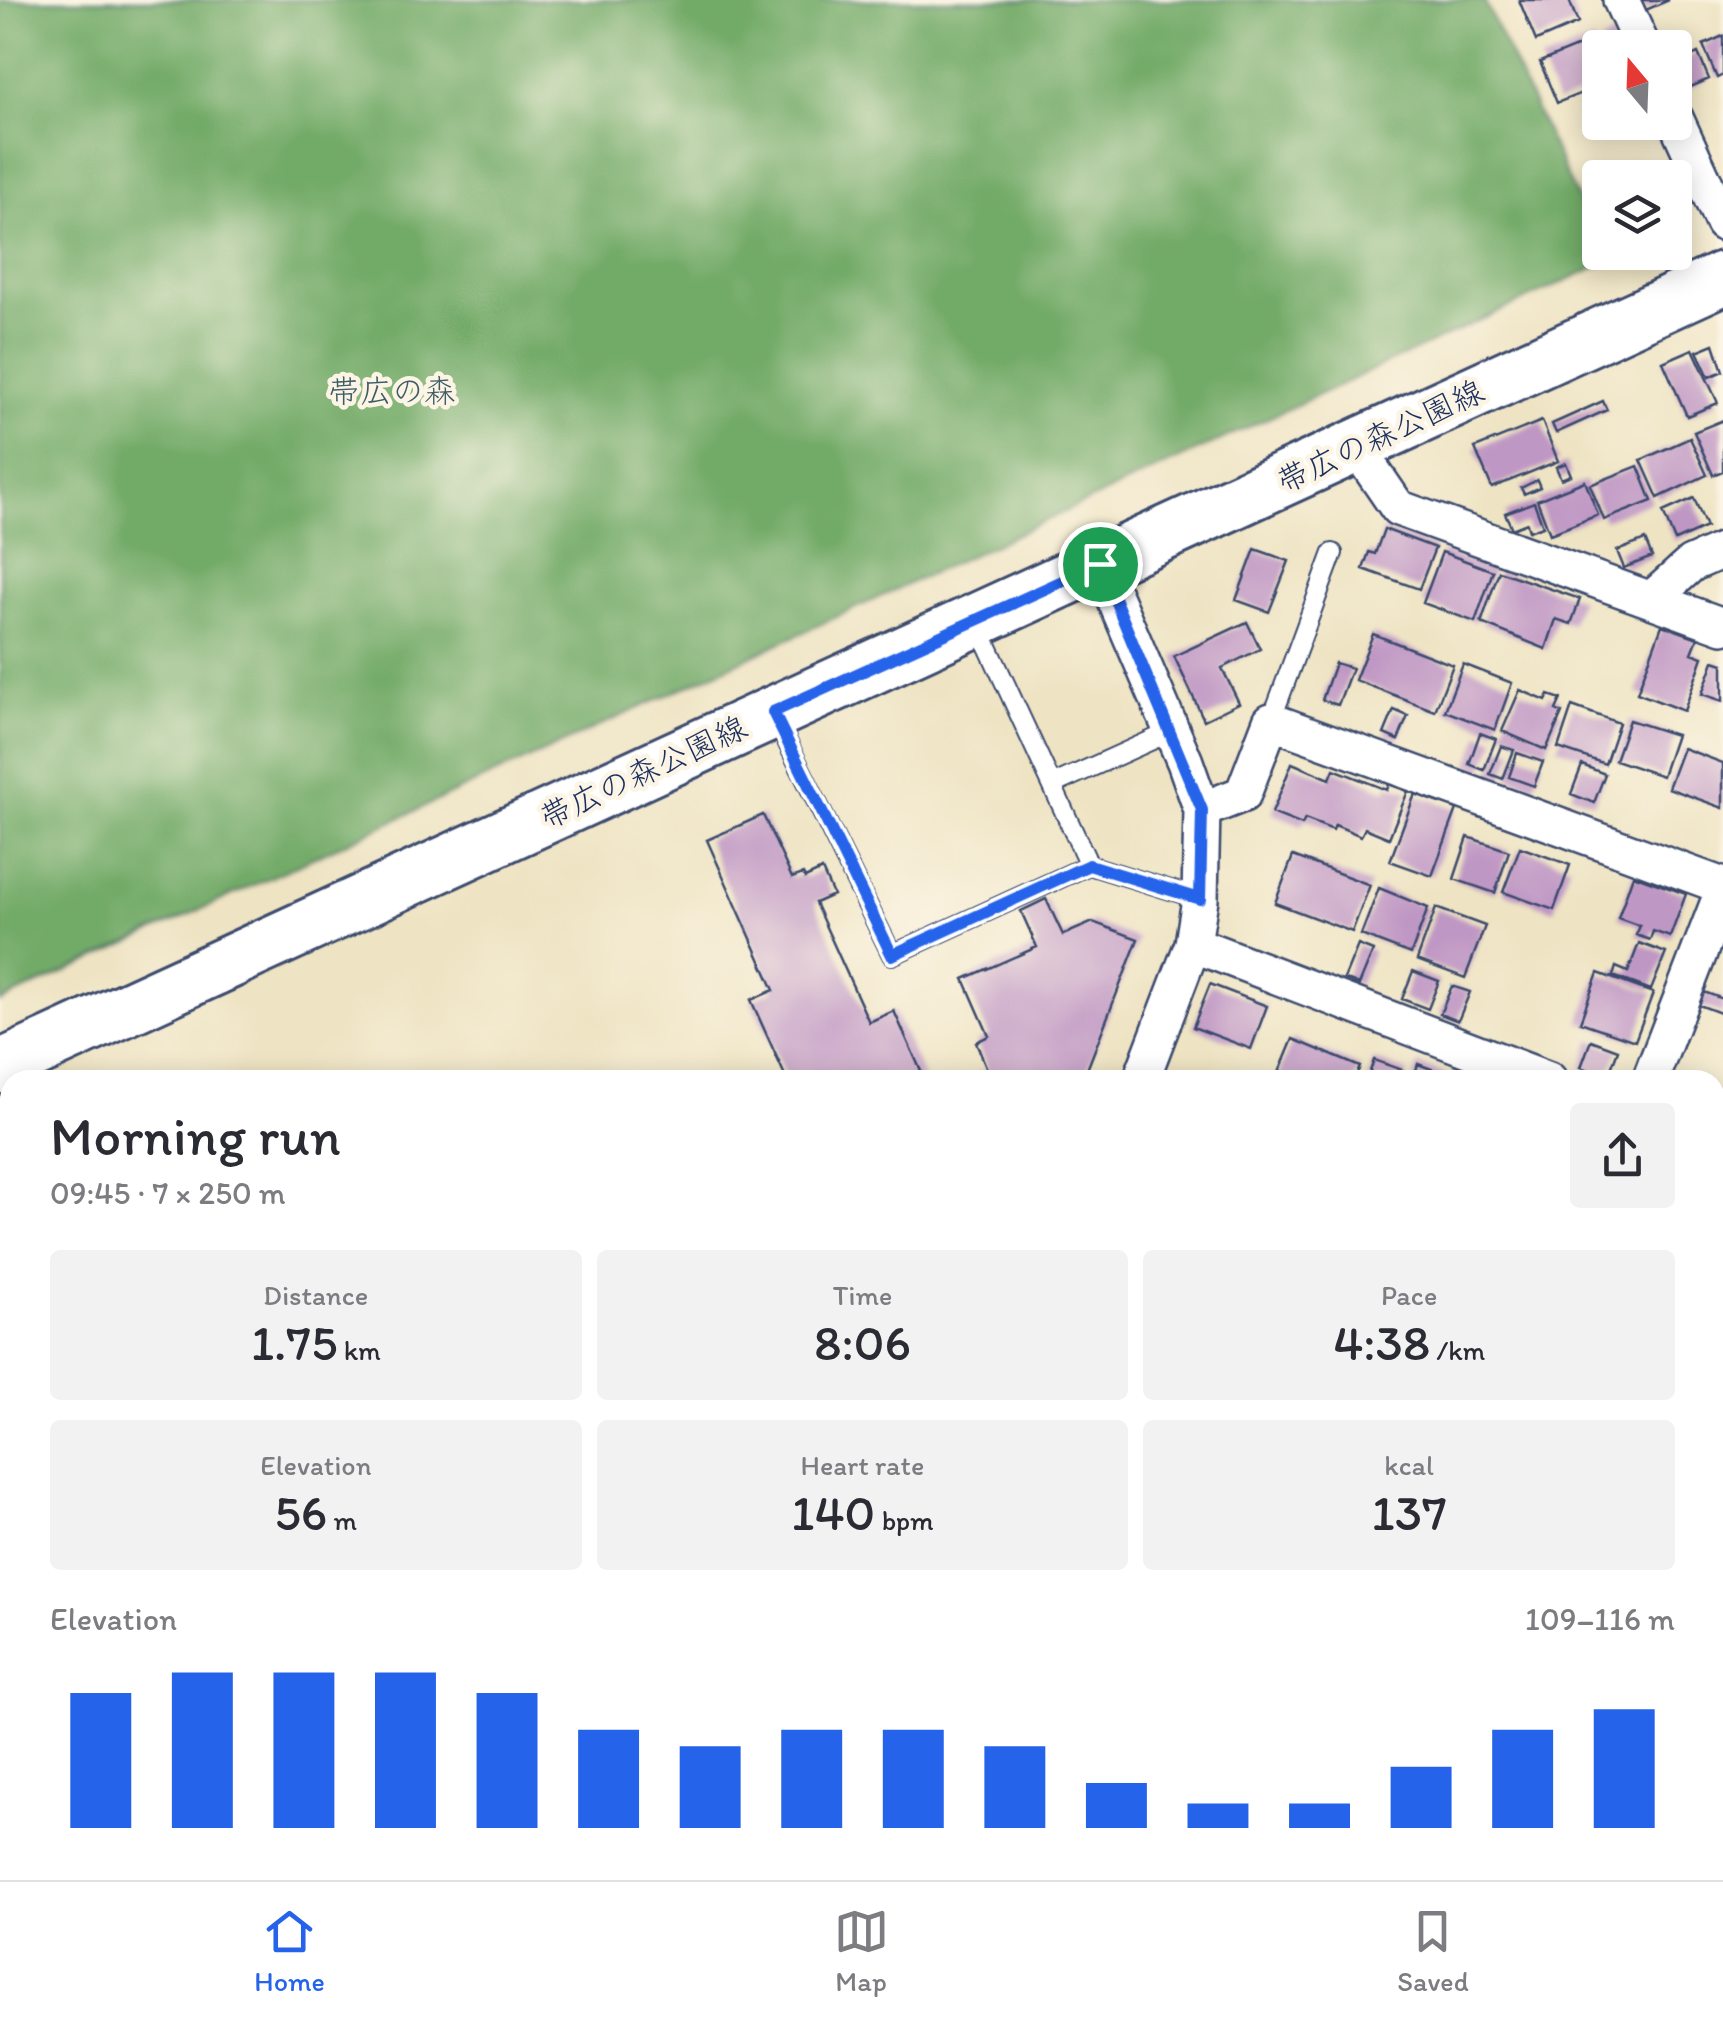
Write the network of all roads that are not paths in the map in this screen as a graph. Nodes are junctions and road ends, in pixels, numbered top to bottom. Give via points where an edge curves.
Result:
1 (1622, 0) edge
2 (1635, 30) edge
3 (1685, 140) edge
4 (1723, 223) edge
5 (1723, 278) edge
6 (1357, 448) junction
7 (1723, 550) edge
8 (1333, 553) dead end
9 (1100, 564) junction
10 (1652, 599) junction
11 (976, 620) junction
12 (1723, 626) edge
13 (773, 712) junction
14 (1271, 721) junction
15 (1172, 731) junction
16 (1052, 785) junction
17 (1202, 810) junction
18 (1089, 865) junction
19 (1723, 889) edge
20 (1200, 899) junction
21 (1193, 944) junction
22 (0, 1066) edge
23 (1145, 1070) edge
24 (1523, 1070) edge
25 (1654, 1070) edge

1 - 2 street
3 - 4 street
5 - 6 main road, 帯広の森公園線
6 - 9 main road, 帯広の森公園線
6 - 10 street via 1398,508
7 - 10 street via 1691,564
8 - 14 lane
9 - 11 main road, 帯広の森公園線
9 - 15 street
10 - 12 street
11 - 13 main road, 帯広の森公園線
11 - 16 lane
13 - 18 lane via 892,955
13 - 22 main road, 帯広の森公園線
14 - 17 street via 1242,794
14 - 19 street
15 - 16 lane
15 - 17 street
16 - 18 lane
17 - 20 street
18 - 20 lane
19 - 25 street
20 - 21 street
21 - 23 street
21 - 24 street

